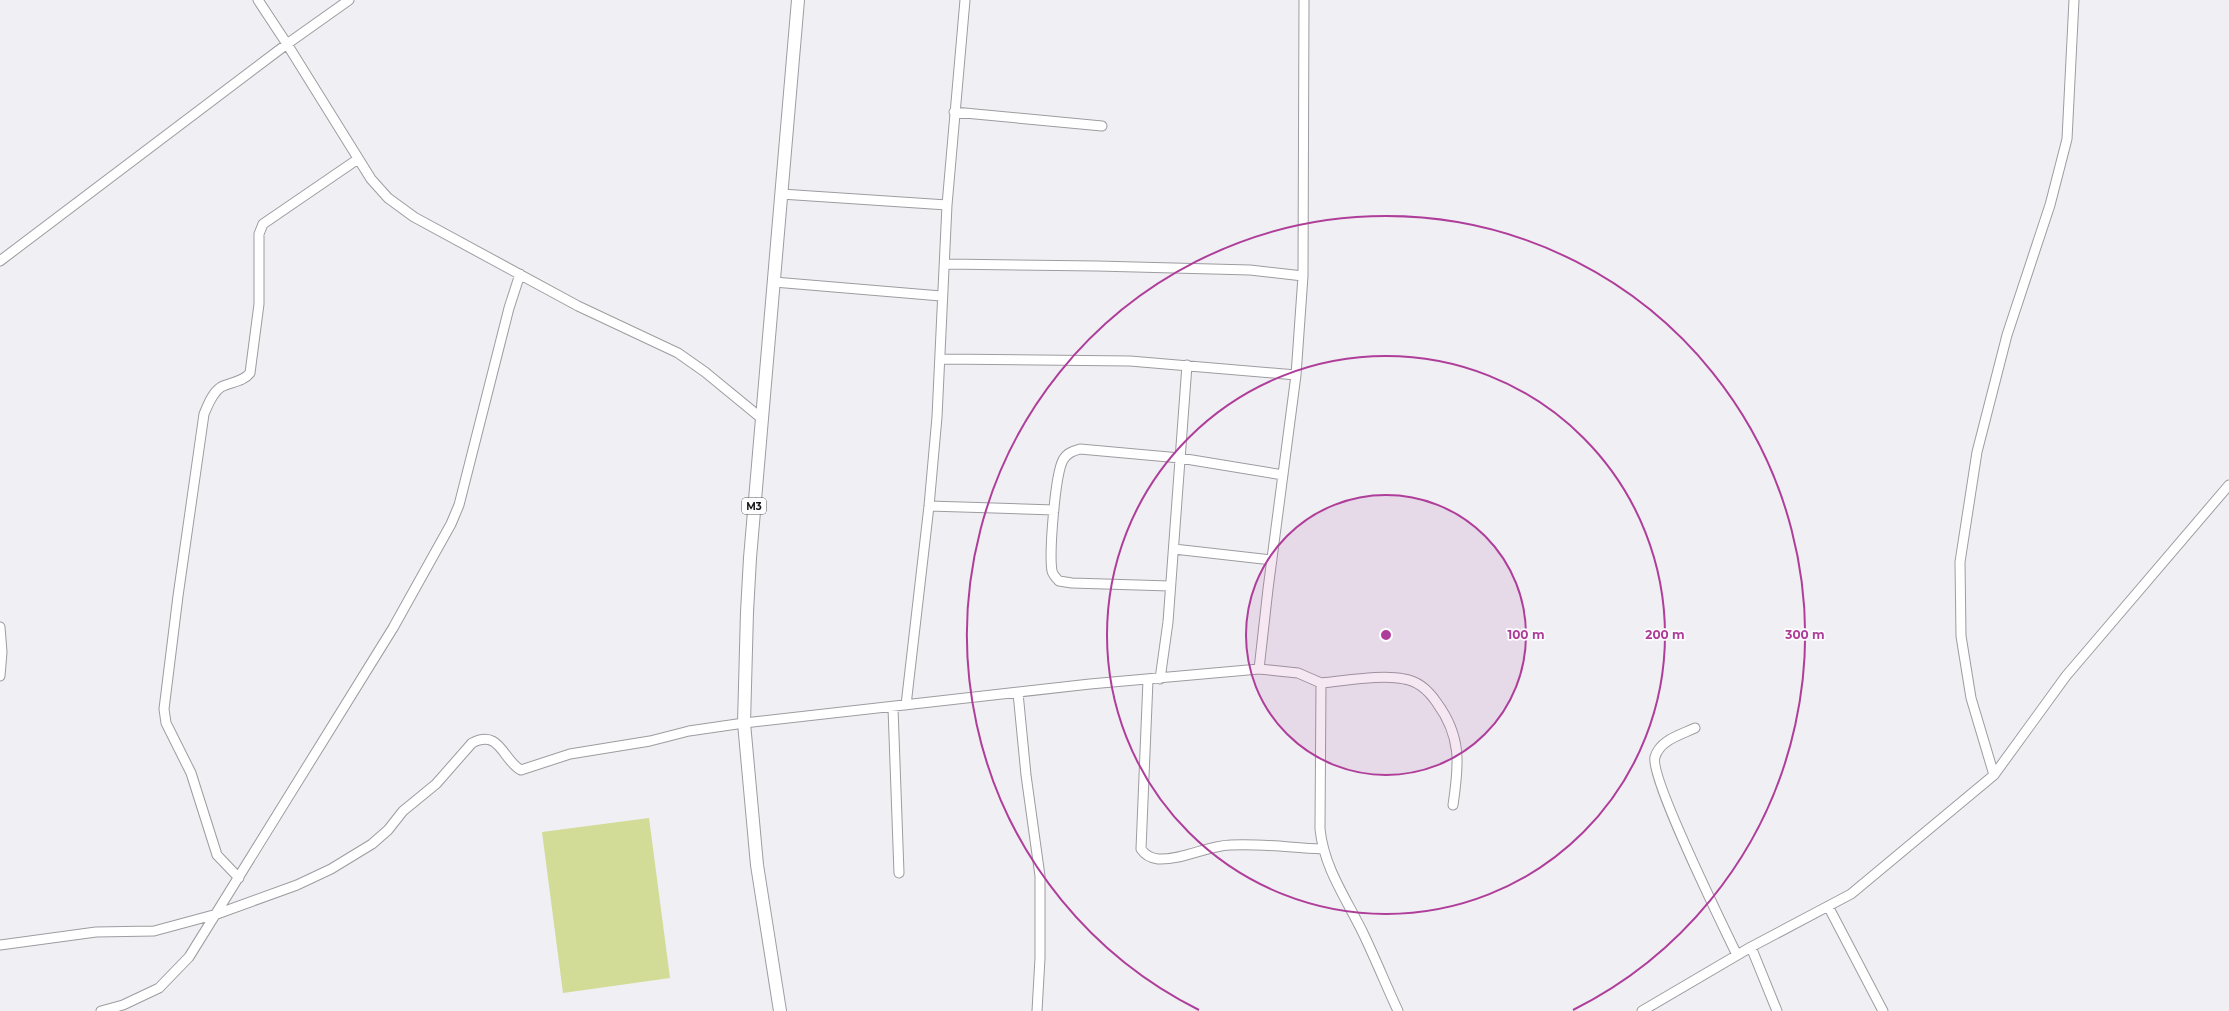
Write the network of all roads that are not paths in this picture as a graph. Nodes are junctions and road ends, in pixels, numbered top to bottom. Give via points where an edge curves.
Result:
1 (258, 0) edge
2 (349, 0) edge
3 (798, 0) edge
4 (965, 0) edge
5 (1304, 0) edge
6 (2074, 0) edge
7 (287, 44) junction
8 (954, 112) junction
9 (1102, 126) dead end
10 (358, 159) junction
11 (781, 194) junction
12 (947, 205) junction
13 (0, 261) edge
14 (945, 264) junction
15 (520, 274) junction
16 (1303, 276) junction
17 (774, 282) junction
18 (941, 296) junction
19 (941, 358) junction
20 (1187, 365) junction
21 (1296, 375) junction
22 (761, 418) junction
23 (1180, 458) junction
24 (1283, 475) junction
25 (2229, 485) edge
26 (929, 506) junction
27 (1054, 510) junction
28 (1174, 549) junction
29 (1272, 560) junction
30 (1170, 586) junction
31 (0, 627) edge
32 (1259, 669) junction
33 (0, 676) edge
34 (1160, 679) junction
35 (1148, 680) junction
36 (1322, 683) junction
37 (1018, 693) junction
38 (906, 705) junction
39 (893, 708) junction
40 (744, 723) junction
41 (1694, 728) dead end
42 (1994, 775) junction
43 (1453, 805) dead end
44 (1322, 850) junction
45 (899, 873) dead end
46 (239, 878) junction
47 (1828, 906) junction
48 (217, 914) junction
49 (0, 945) edge
50 (1752, 947) junction
51 (1737, 955) junction
52 (101, 1011) edge
53 (780, 1011) edge
54 (1038, 1011) edge
55 (1398, 1011) edge
56 (1642, 1011) edge
57 (1777, 1011) edge
58 (1883, 1011) edge

1 - 7 street
2 - 7 street
3 - 11 main road, M3
4 - 8 street
5 - 16 street
6 - 42 street via 2066,146 2050,204 2007,335 1977,452 1960,562 1961,636 1971,698
7 - 10 street
7 - 13 street
8 - 9 street
8 - 12 street
10 - 15 street via 388,198 414,217
10 - 46 street via 263,224 259,234 259,304 250,373 241,380 221,388 211,397 204,414 164,709 166,723 191,773 218,855
11 - 12 street
11 - 17 main road, M3
12 - 14 street
14 - 16 street via 1250,270
14 - 18 street
15 - 22 street via 578,306 678,353
15 - 46 street via 509,308 460,505 393,628
16 - 21 street
17 - 18 street
17 - 22 main road, M3
18 - 19 street
19 - 20 street via 1084,359
19 - 26 street
20 - 21 street
20 - 23 street
21 - 24 street
22 - 40 main road, M3 via 746,612
23 - 24 street
23 - 27 street via 1080,449 1069,452 1063,461
23 - 28 street
24 - 29 street
25 - 42 street via 2066,676
26 - 27 street
26 - 38 street
27 - 30 street via 1052,573 1059,581 1115,586
28 - 29 street
28 - 30 street
29 - 32 street
30 - 34 street
31 - 33 street
32 - 34 street
32 - 36 street via 1298,673
34 - 35 street
35 - 37 street
35 - 44 street via 1141,849 1144,854 1160,859 1231,845
36 - 43 street via 1404,678 1419,684 1430,693 1448,717 1456,738 1457,776
36 - 44 street
37 - 38 street
37 - 54 street via 1040,876
38 - 39 street
39 - 40 street
39 - 45 street
40 - 48 street via 576,753 521,770 496,742 478,740 466,749 436,784 403,811 388,830 359,853 297,885
40 - 53 main road, M3 via 757,865
41 - 51 street via 1661,744 1654,758 1656,774
42 - 47 street via 1851,894
44 - 55 street
46 - 48 street
47 - 50 street
47 - 58 street
48 - 49 street via 154,931 96,932
48 - 52 street via 189,957 160,988 123,1005
50 - 51 street
50 - 57 street
51 - 56 street

